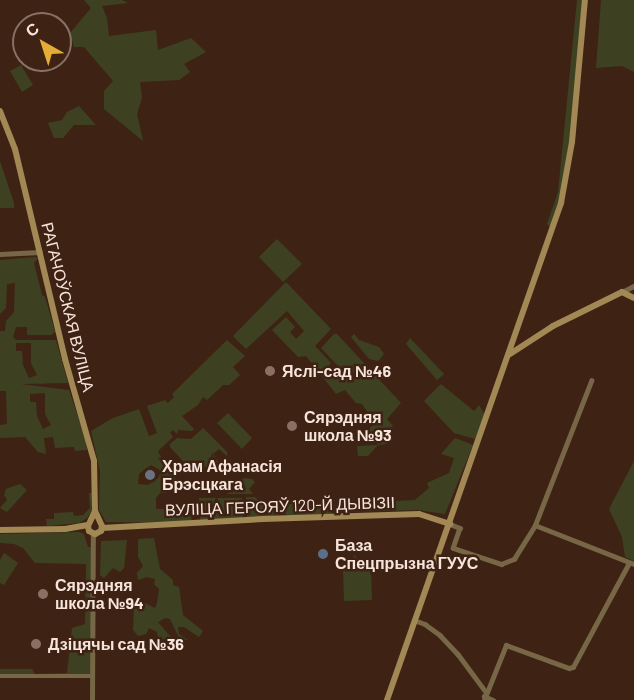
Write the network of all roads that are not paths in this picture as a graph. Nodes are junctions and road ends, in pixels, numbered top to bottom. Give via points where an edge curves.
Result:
1 (585, 0) edge
2 (0, 111) edge
3 (40, 252) junction
4 (0, 254) edge
5 (634, 286) edge
6 (622, 292) junction
7 (634, 298) edge
8 (510, 354) junction
9 (591, 381) dead end
10 (450, 524) junction
11 (534, 525) junction
12 (95, 527) junction
13 (0, 530) edge
14 (632, 563) edge
15 (414, 620) junction
16 (0, 676) edge
17 (92, 676) junction
18 (485, 696) edge
19 (92, 700) edge
20 (387, 700) edge
21 (493, 700) edge

1 - 8 main road via 565,187
2 - 3 main road, РАГАЧОЎСКАЯ ВУЛІЦА via 15,149
3 - 4 street
3 - 12 main road, РАГАЧОЎСКАЯ ВУЛІЦА via 94,461
5 - 6 street
6 - 7 main road
6 - 8 main road via 546,330
8 - 10 main road
9 - 11 street
10 - 11 street via 460,528 453,548 506,564 518,554
10 - 12 main road, ВУЛІЦА ГЕРОЯЎ 120-Й ДЫВІЗІІ via 419,514
10 - 15 main road
11 - 14 street
12 - 13 main road, ВУЛІЦА ГЕРОЯЎ 120-Й ДЫВІЗІІ
12 - 17 street
14 - 18 street via 573,667 506,645
15 - 18 street via 426,624 458,654
15 - 20 main road
16 - 17 street
17 - 19 street
18 - 21 street

